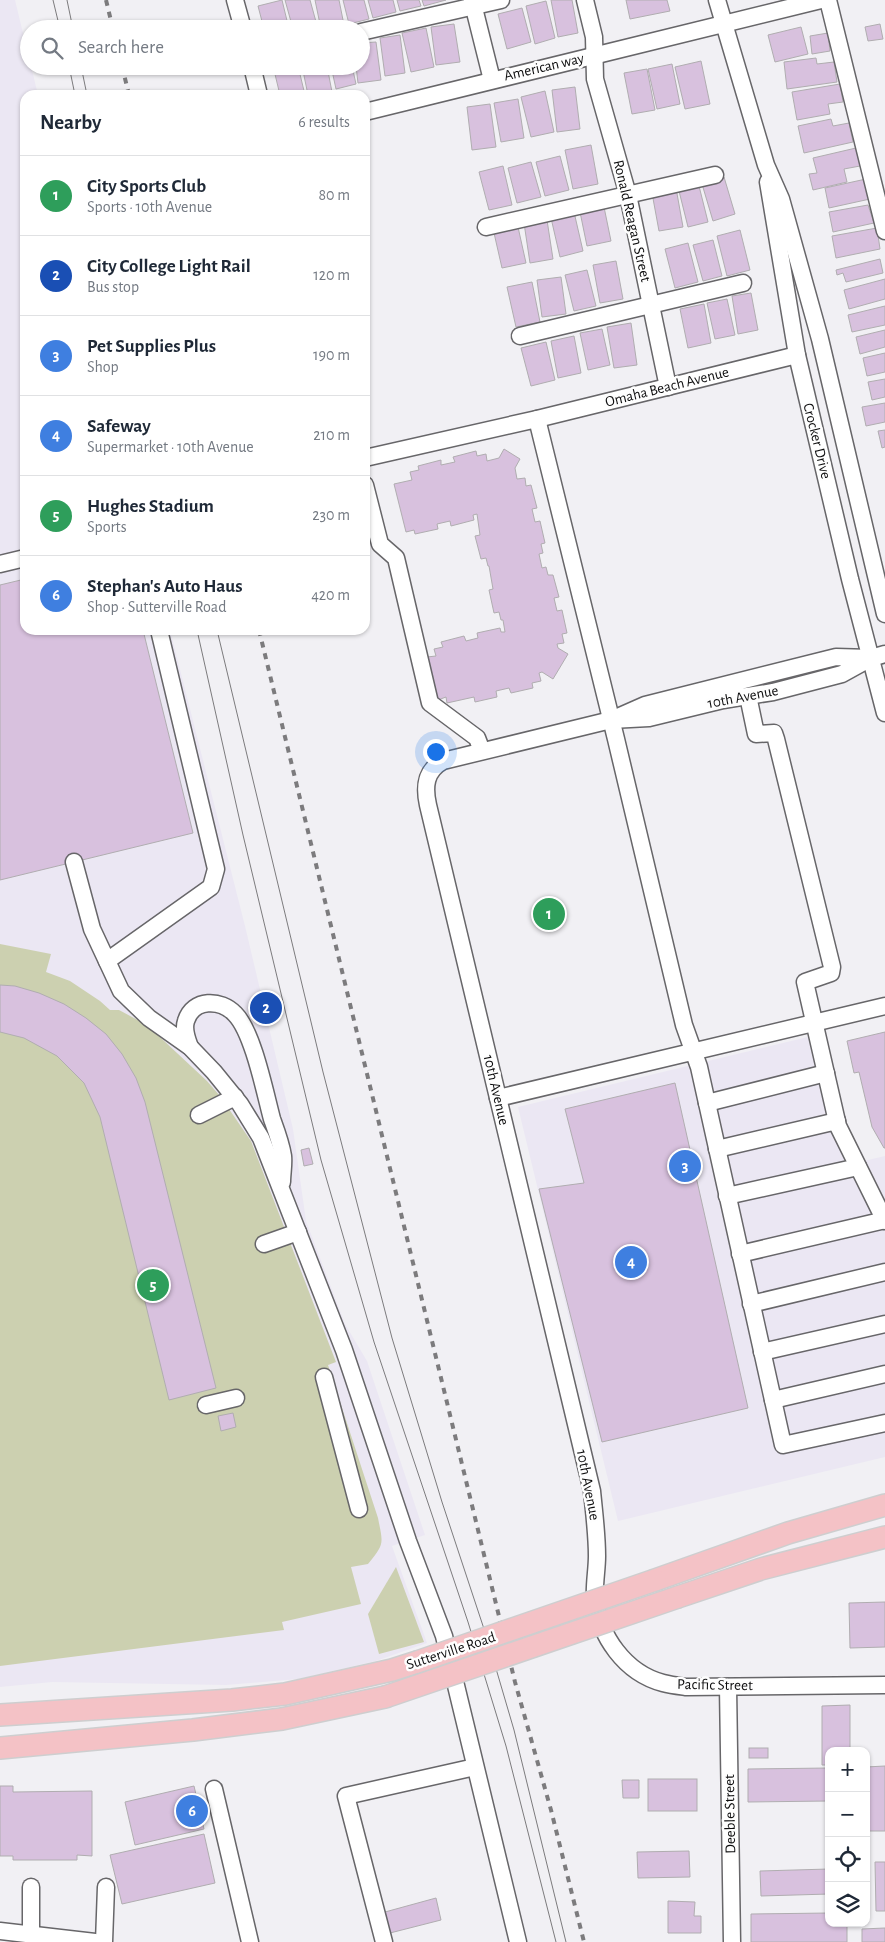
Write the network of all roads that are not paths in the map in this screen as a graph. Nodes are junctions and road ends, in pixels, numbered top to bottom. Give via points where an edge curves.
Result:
1 (235, 0) edge
2 (501, 0) edge
3 (585, 0) edge
4 (716, 0) edge
5 (821, 0) edge
6 (828, 0) edge
7 (473, 3) edge
8 (241, 20) edge
9 (723, 23) junction
10 (370, 30) edge
11 (595, 56) junction
12 (254, 75) edge
13 (492, 80) junction
14 (258, 90) edge
15 (370, 111) edge
16 (766, 165) junction
17 (715, 175) dead end
18 (628, 195) junction
19 (486, 227) dead end
20 (885, 231) edge
21 (743, 283) dead end
22 (651, 306) junction
23 (520, 336) dead end
24 (797, 355) junction
25 (668, 387) junction
26 (537, 419) junction
27 (370, 457) edge
28 (370, 505) edge
29 (20, 559) edge
30 (0, 564) edge
31 (885, 614) edge
32 (160, 635) edge
33 (878, 656) edge
34 (748, 696) junction
35 (885, 713) edge
36 (611, 720) junction
37 (482, 751) junction
38 (74, 862) dead end
39 (107, 962) junction
40 (885, 1006) edge
41 (814, 1023) junction
42 (190, 1048) junction
43 (692, 1052) junction
44 (826, 1073) junction
45 (235, 1097) junction
46 (498, 1098) junction
47 (707, 1103) junction
48 (199, 1115) dead end
49 (836, 1121) junction
50 (717, 1149) junction
51 (858, 1166) junction
52 (282, 1190) junction
53 (727, 1196) junction
54 (885, 1221) edge
55 (298, 1232) junction
56 (264, 1244) dead end
57 (740, 1254) junction
58 (885, 1272) edge
59 (751, 1304) junction
60 (885, 1324) edge
61 (762, 1352) junction
62 (885, 1374) edge
63 (324, 1377) dead end
64 (236, 1398) dead end
65 (773, 1400) junction
66 (206, 1405) dead end
67 (885, 1423) edge
68 (885, 1505) edge
69 (359, 1509) dead end
70 (885, 1536) edge
71 (595, 1597) joint
72 (885, 1685) edge
73 (728, 1687) junction
74 (0, 1715) edge
75 (0, 1748) edge
76 (475, 1767) junction
77 (214, 1789) dead end
78 (31, 1886) dead end
79 (106, 1887) dead end
80 (508, 1899) junction
81 (0, 1931) edge
82 (31, 1935) junction
83 (95, 1942) edge
84 (104, 1942) edge
85 (250, 1942) edge
86 (384, 1942) edge
87 (518, 1942) edge
88 (530, 1942) edge
89 (732, 1942) edge

1 - 8 street
2 - 7 street
3 - 11 street, Ronald Reagan Street
4 - 9 street, Crocker Drive
5 - 9 street, American way
6 - 20 street
7 - 10 street
7 - 13 street
9 - 11 street, American way
9 - 16 street, Crocker Drive
11 - 13 street, American way
11 - 18 street, Ronald Reagan Street via 595,79
12 - 14 street
13 - 15 street, American way
16 - 24 street, Crocker Drive
16 - 31 street, Crocker Drive via 781,200 820,339
17 - 18 street
18 - 19 street
18 - 22 street, Ronald Reagan Street
21 - 22 street
22 - 23 street
22 - 25 street, Ronald Reagan Street
24 - 25 street, Omaha Beach Avenue
24 - 33 street, Crocker Drive
25 - 26 street, Omaha Beach Avenue
26 - 27 street, Omaha Beach Avenue
26 - 36 street
28 - 37 street via 380,544 396,558 430,702 477,738
29 - 30 street
32 - 39 street via 216,869 210,887
33 - 34 street, 10th Avenue via 842,674
33 - 35 street, Crocker Drive
33 - 36 street, 10th Avenue via 836,657 644,705
34 - 36 street, 10th Avenue via 649,718
34 - 41 street via 756,734 774,733 776,739 832,967 826,976 805,982
36 - 37 street, 10th Avenue
36 - 43 street
37 - 46 street, 10th Avenue via 438,764 427,778 426,795
38 - 39 street via 92,929
39 - 42 street via 121,991 149,1018
40 - 41 street
41 - 43 street
41 - 44 street
42 - 45 street
42 - 52 street via 186,1022 197,1007 215,1003 236,1015 246,1031 283,1155
43 - 46 street
43 - 47 street
44 - 47 street
44 - 49 street
45 - 48 street
45 - 52 street via 261,1138
46 - 71 street, 10th Avenue via 592,1491 598,1557
47 - 50 street
49 - 50 street
49 - 51 street
50 - 53 street
51 - 53 street
51 - 54 street
52 - 55 street
53 - 57 street
54 - 57 street
55 - 56 street
55 - 76 street via 344,1350 408,1541 444,1636
57 - 59 street
58 - 59 street
59 - 61 street
60 - 61 street
61 - 65 street
62 - 65 street
63 - 69 street
64 - 66 street
65 - 67 street via 783,1445
68 - 74 main road, Sutterville Road, bridge via 788,1533 392,1670 285,1694
70 - 75 main road, Sutterville Road, bridge via 762,1569 385,1697 282,1719
71 - 73 street, Pacific Street via 599,1621 608,1640 644,1675 686,1687
72 - 73 street, Pacific Street
73 - 89 street, Deeble Street
76 - 80 street
76 - 86 street via 346,1796
77 - 85 street
78 - 82 street
79 - 84 street
80 - 87 street
80 - 88 street
81 - 82 street
82 - 83 street

